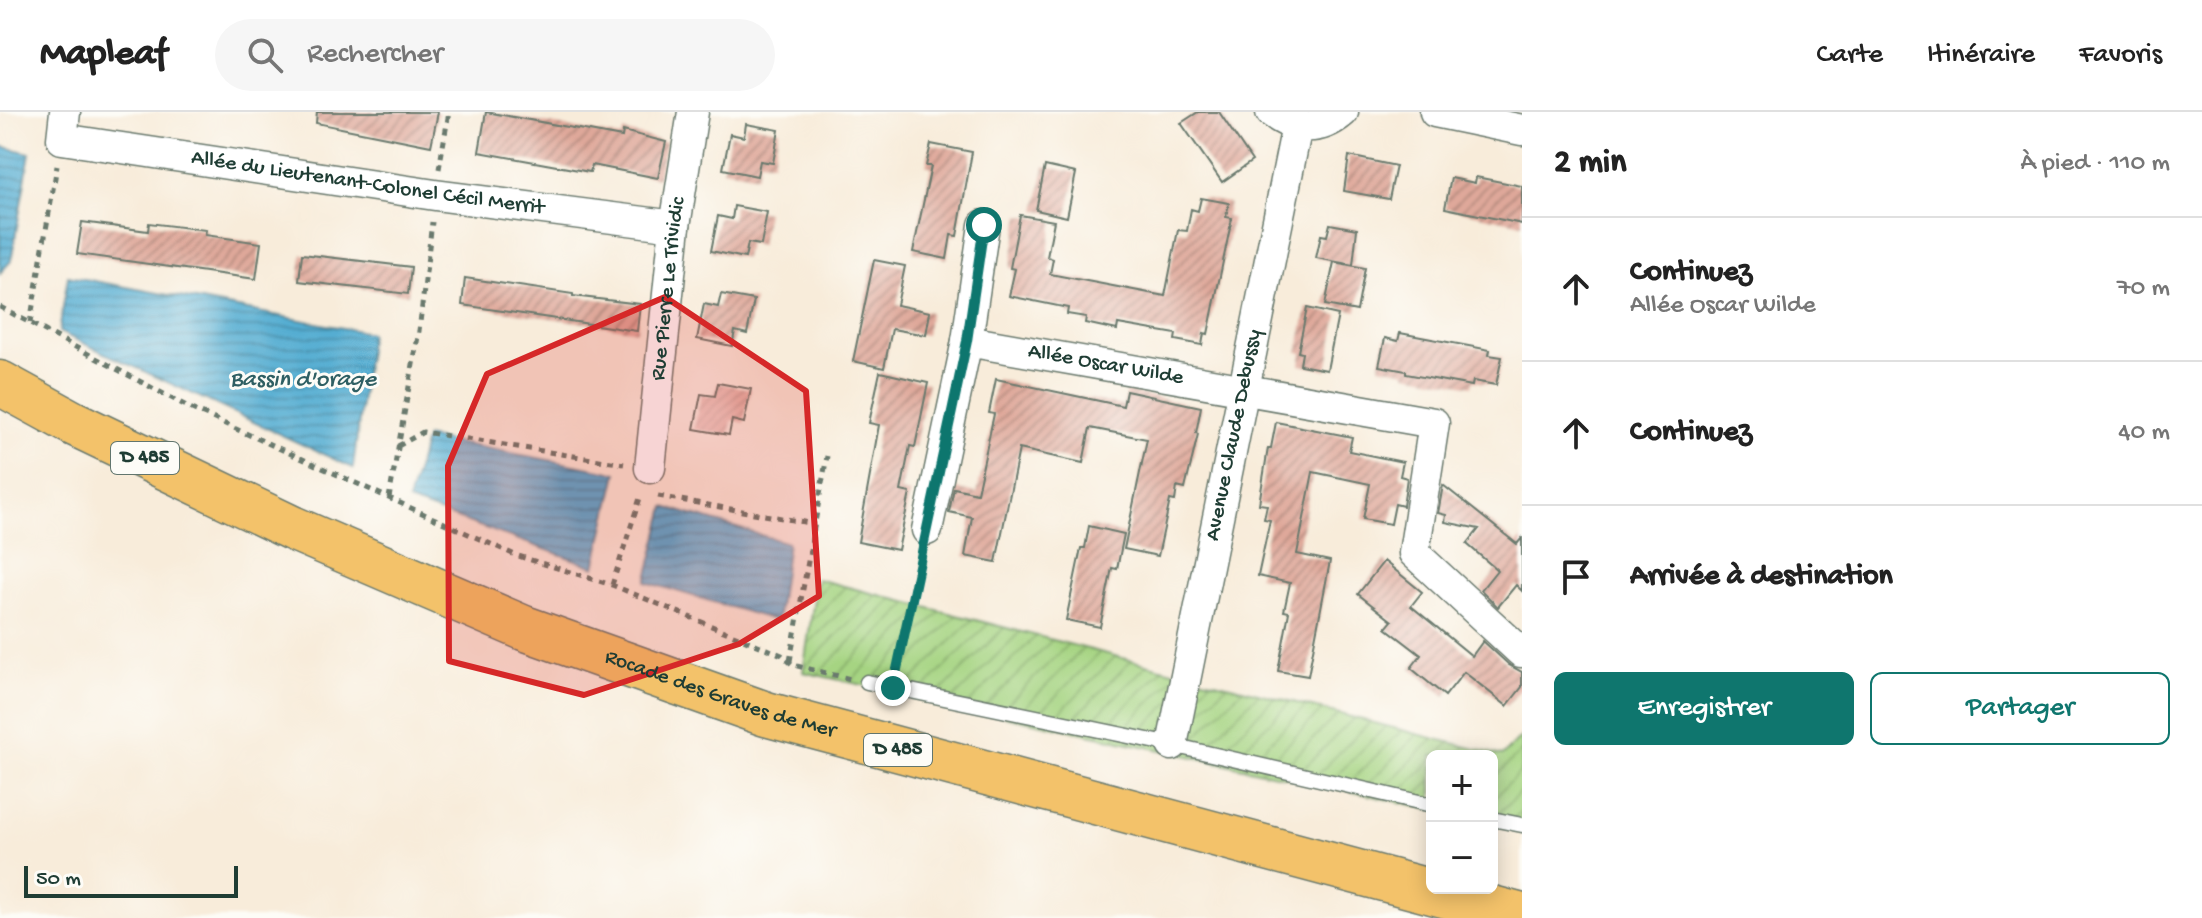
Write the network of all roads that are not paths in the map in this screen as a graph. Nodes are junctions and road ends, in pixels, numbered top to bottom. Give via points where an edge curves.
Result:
1 (693, 112) edge
2 (1271, 112) edge
3 (1343, 112) edge
4 (1435, 112) edge
5 (63, 125) edge
6 (1297, 126) junction
7 (1522, 130) edge
8 (984, 225) dead end
9 (675, 226) junction
10 (967, 341) junction
11 (0, 383) edge
12 (1244, 388) junction
13 (646, 480) road end
14 (927, 530) road end
15 (1521, 652) edge
16 (867, 682) road end
17 (1172, 745) junction
18 (1426, 804) edge
19 (1498, 820) edge
20 (1522, 825) edge
21 (1522, 916) edge

1 - 9 street, Rue Pierre Le Trividic
2 - 6 street
3 - 6 street via 1327,123
4 - 7 street
5 - 9 street, Allée du Lieutenant-Colonel Cécil Merrit via 435,195
6 - 12 street, Avenue Claude Debussy
8 - 10 street
9 - 13 street, Rue Pierre Le Trividic
10 - 12 street, Allée Oscar Wilde
10 - 14 street
11 - 21 main road, Rocade des Graves de Mer / D 485 via 292,528 524,628 766,714
12 - 15 street, Allée Oscar Wilde via 1434,423 1414,553
12 - 17 street, Avenue Claude Debussy
16 - 17 lane
17 - 18 lane
19 - 20 lane

